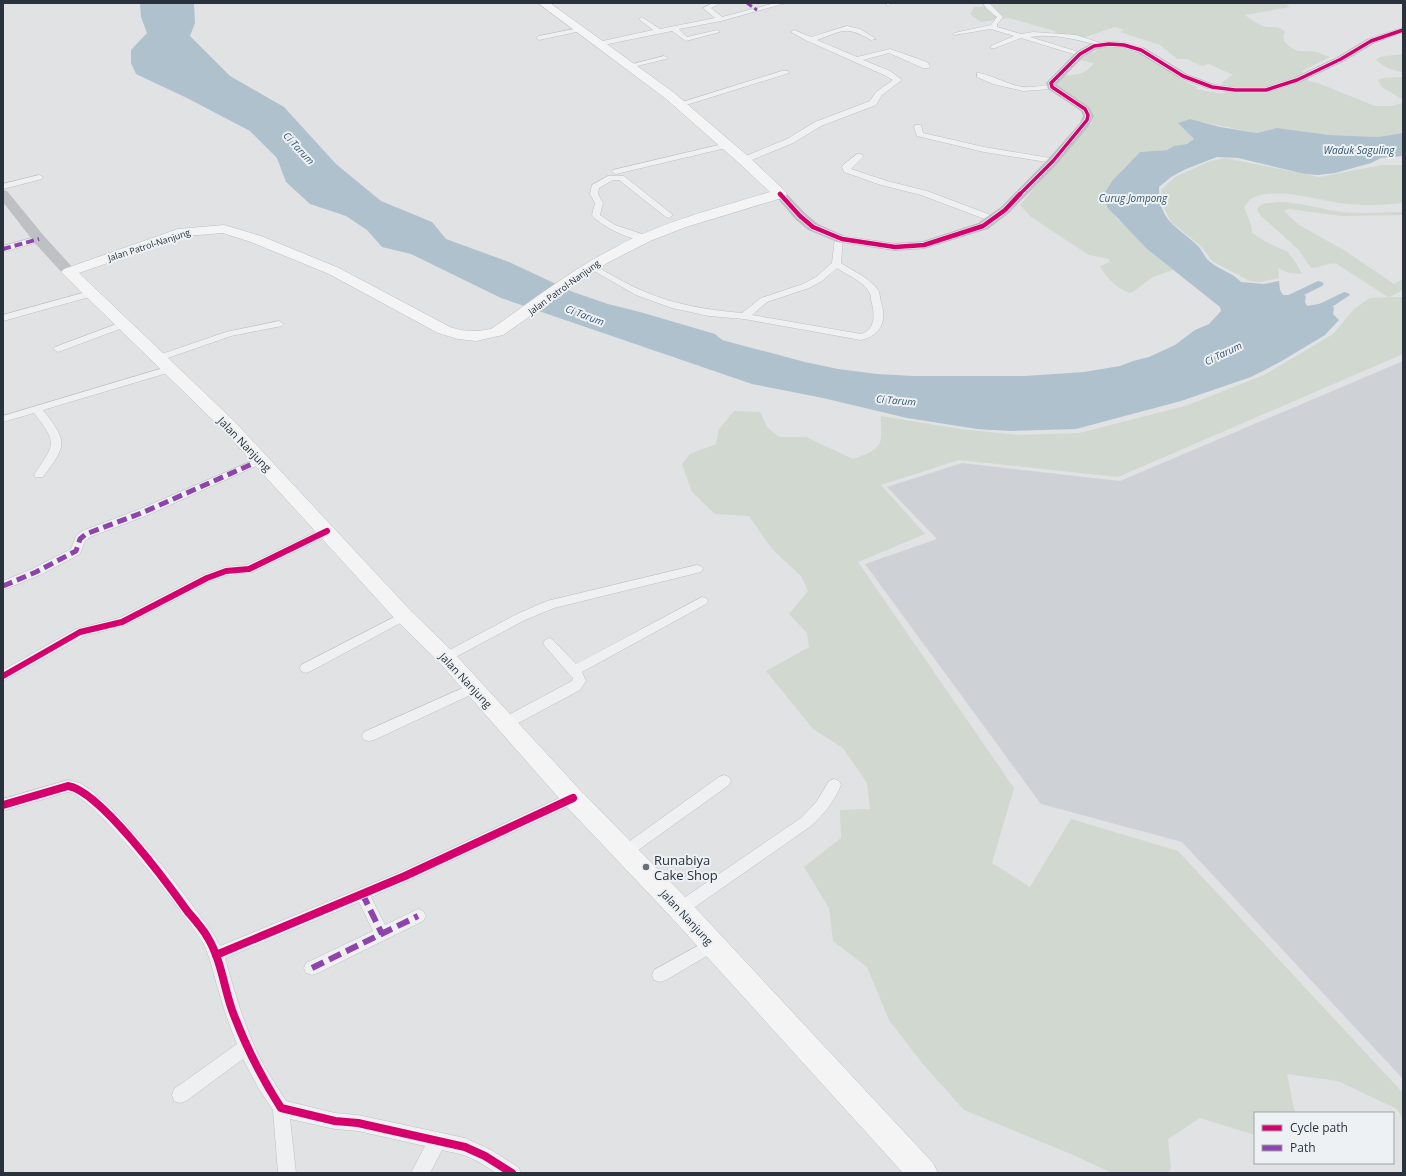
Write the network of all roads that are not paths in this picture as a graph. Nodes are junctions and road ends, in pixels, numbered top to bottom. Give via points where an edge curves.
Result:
1 (543, 3) edge
2 (747, 3) edge
3 (783, 3) edge
4 (986, 3) edge
5 (716, 4) edge
6 (758, 10) junction
7 (642, 19) dead end
8 (721, 19) junction
9 (978, 23) dead end
10 (673, 28) junction
11 (993, 28) junction
12 (579, 30) junction
13 (1403, 30) edge
14 (659, 31) junction
15 (717, 32) dead end
16 (794, 32) dead end
17 (956, 34) dead end
18 (1021, 36) junction
19 (539, 38) dead end
20 (873, 39) dead end
21 (809, 40) junction
22 (598, 44) junction
23 (1101, 44) junction
24 (993, 47) dead end
25 (1080, 54) junction
26 (664, 58) dead end
27 (856, 60) junction
28 (629, 66) junction
29 (926, 66) dead end
30 (785, 73) dead end
31 (980, 75) dead end
32 (1052, 87) junction
33 (680, 104) junction
34 (918, 127) dead end
35 (727, 145) junction
36 (860, 156) dead end
37 (744, 160) junction
38 (1053, 161) junction
39 (616, 172) dead end
40 (39, 176) dead end
41 (3, 187) edge
42 (3, 194) edge
43 (780, 194) junction
44 (8, 206) edge
45 (669, 215) dead end
46 (993, 219) junction
47 (645, 238) junction
48 (839, 238) junction
49 (39, 239) junction
50 (3, 249) edge
51 (836, 264) junction
52 (589, 269) junction
53 (69, 272) junction
54 (90, 294) junction
55 (744, 316) junction
56 (3, 318) edge
57 (279, 324) dead end
58 (122, 325) junction
59 (58, 350) dead end
60 (164, 364) junction
61 (36, 409) junction
62 (3, 419) edge
63 (261, 460) junction
64 (39, 476) dead end
65 (327, 531) junction
66 (697, 569) dead end
67 (3, 586) edge
68 (702, 601) dead end
69 (404, 616) junction
70 (549, 643) dead end
71 (446, 657) junction
72 (306, 668) dead end
73 (574, 671) junction
74 (3, 676) edge
75 (474, 688) junction
76 (506, 723) junction
77 (369, 736) dead end
78 (724, 781) dead end
79 (834, 785) dead end
80 (573, 798) junction
81 (3, 806) edge
82 (624, 852) junction
83 (362, 893) junction
84 (680, 909) junction
85 (418, 916) dead end
86 (382, 934) junction
87 (712, 945) junction
88 (216, 955) junction
89 (312, 968) dead end
90 (660, 975) dead end
91 (246, 1047) junction
92 (180, 1095) dead end
93 (281, 1108) junction
94 (438, 1140) junction
95 (287, 1173) edge
96 (420, 1173) edge
97 (512, 1173) edge
98 (923, 1173) edge

1 - 12 main road
2 - 6 street
3 - 6 street
4 - 11 street via 1000,17
5 - 8 street via 706,8
6 - 8 street
7 - 14 street
8 - 10 street
9 - 11 street
10 - 14 street
10 - 15 street via 686,39
11 - 17 street
11 - 18 street
12 - 19 street
12 - 22 main road
13 - 23 street via 1371,41 1298,80 1266,90 1212,87 1183,76 1141,50 1124,45
14 - 22 street
16 - 21 street
18 - 23 street via 1059,35
18 - 24 street
18 - 25 street
20 - 21 street via 858,30 847,28
21 - 27 street
22 - 28 main road
23 - 25 street
25 - 32 street via 1054,79
26 - 28 street
27 - 29 street via 890,51
27 - 37 street via 887,72 898,80 879,94 873,103 818,124 790,141
28 - 33 main road
30 - 33 street
31 - 32 street via 1023,89
32 - 38 street via 1089,114 1089,118
33 - 35 main road
34 - 38 street via 920,134 989,151 1028,155
35 - 37 main road
35 - 39 street
36 - 46 street via 846,166 847,170 924,193
37 - 43 main road
38 - 46 street
40 - 41 street
42 - 44 street, Jalan Nanjung
43 - 47 main road, Jalan Patrol-Nanjung via 681,224
43 - 48 street via 813,227
44 - 49 street, Jalan Nanjung
45 - 47 street via 622,178 607,179 595,187 594,194 598,204 596,215 600,220
46 - 48 street via 983,226 924,245 895,247
47 - 52 main road, Jalan Patrol-Nanjung
48 - 51 street
49 - 50 street
49 - 53 street, Jalan Nanjung
51 - 55 street via 806,286 764,300
51 - 55 street via 866,283 875,292 879,311 876,328 868,335 861,337
52 - 53 main road, Jalan Patrol-Nanjung via 514,322 497,332 480,337 459,336 444,330 334,271 256,239 224,229 183,232
52 - 55 street via 639,293 675,306 709,313
53 - 54 main road, Jalan Nanjung
54 - 56 street
54 - 58 main road, Jalan Nanjung
57 - 60 street via 229,334
58 - 59 street
58 - 60 main road, Jalan Nanjung
60 - 61 street
60 - 63 main road, Jalan Nanjung
61 - 62 street
61 - 64 street via 56,435 58,444 55,453
63 - 65 main road, Jalan Nanjung
63 - 67 street via 144,512 86,534 80,539 76,551
65 - 69 main road, Jalan Nanjung
65 - 74 street via 249,569 207,578 122,622 80,632
66 - 71 street via 551,604
68 - 73 street
69 - 71 main road, Jalan Nanjung
69 - 72 street
70 - 73 street
71 - 75 main road, Jalan Nanjung
73 - 76 street via 579,679 576,687
75 - 76 main road, Jalan Nanjung
75 - 77 street
76 - 80 main road, Jalan Nanjung
78 - 82 street
79 - 84 street via 821,808 806,822
80 - 82 main road, Jalan Nanjung
80 - 83 street via 406,876
81 - 88 street via 68,786 79,789 111,817 160,873 208,938
82 - 84 main road, Jalan Nanjung
83 - 86 street
83 - 88 street
84 - 87 main road, Jalan Nanjung
85 - 86 street
86 - 89 street
87 - 90 street
87 - 98 main road, Jalan Nanjung
88 - 91 street
91 - 92 street
91 - 93 street
93 - 94 street
93 - 95 street
94 - 96 street
94 - 97 street via 485,1156

